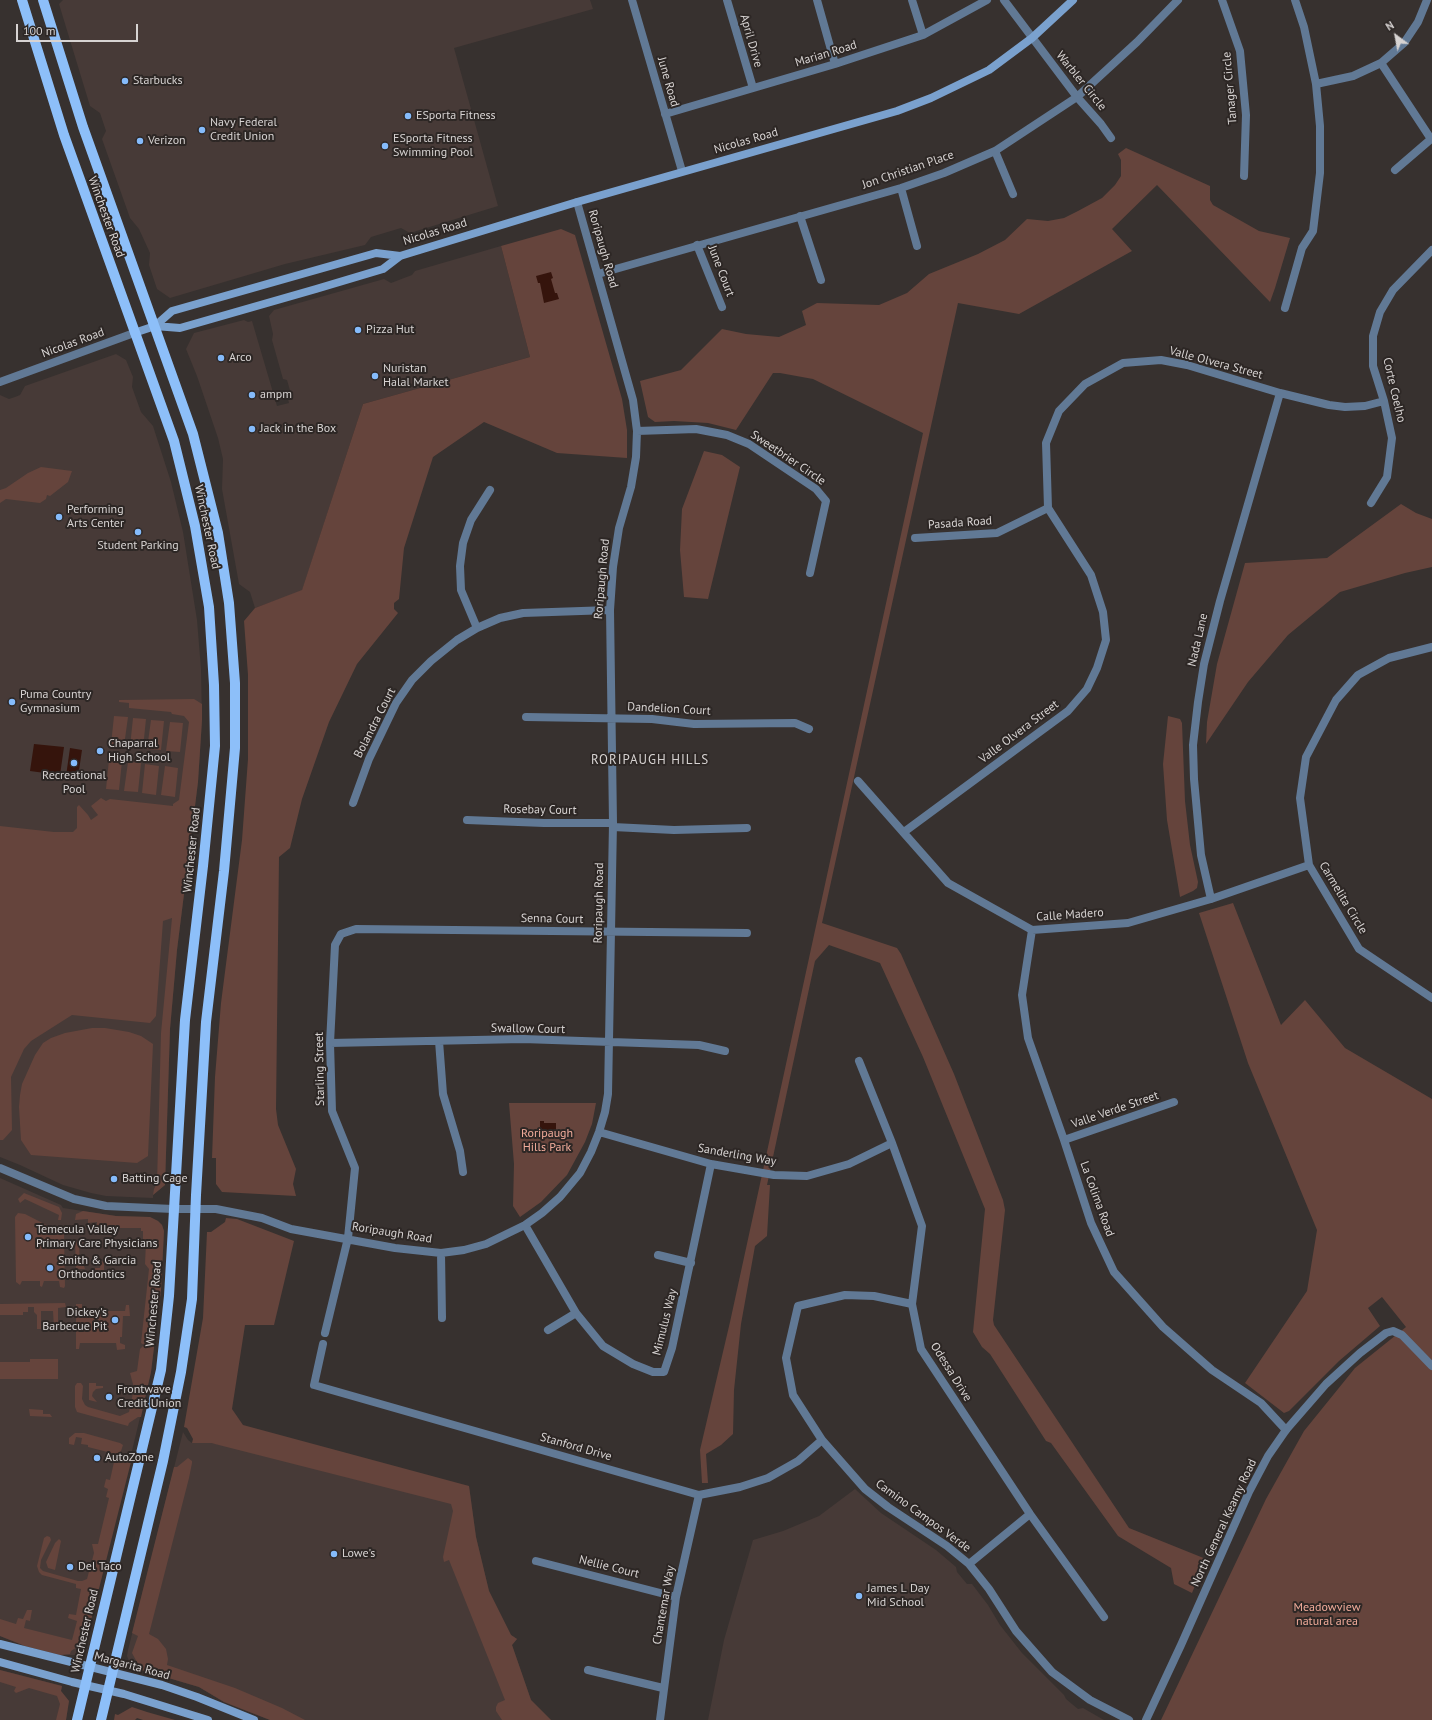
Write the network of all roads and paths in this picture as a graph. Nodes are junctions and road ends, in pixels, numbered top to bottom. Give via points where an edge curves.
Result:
1 (22, 0) edge
2 (43, 0) edge
3 (632, 0) edge
4 (727, 0) edge
5 (817, 0) edge
6 (912, 0) edge
7 (987, 0) edge
8 (1004, 0) edge
9 (1074, 0) edge
10 (1178, 0) edge
11 (1222, 0) edge
12 (1295, 0) edge
13 (1427, 0) edge
14 (923, 35) junction
15 (1032, 38) junction
16 (1381, 63) junction
17 (835, 64) junction
18 (1316, 84) junction
19 (752, 88) junction
20 (1077, 97) junction
21 (665, 114) junction
22 (1111, 138) dead end
23 (995, 151) junction
24 (1395, 170) dead end
25 (682, 171) junction
26 (1244, 176) dead end
27 (901, 188) junction
28 (1013, 194) dead end
29 (577, 202) junction
30 (800, 216) junction
31 (697, 245) junction
32 (917, 246) dead end
33 (1432, 250) edge
34 (400, 256) junction
35 (598, 274) junction
36 (821, 280) dead end
37 (722, 307) dead end
38 (1285, 308) dead end
39 (155, 326) junction
40 (134, 333) junction
41 (0, 382) edge
42 (1280, 393) junction
43 (1384, 400) junction
44 (637, 431) junction
45 (490, 490) dead end
46 (1371, 503) dead end
47 (1048, 508) junction
48 (915, 538) dead end
49 (810, 573) dead end
50 (610, 610) junction
51 (478, 628) junction
52 (1432, 647) edge
53 (526, 717) dead end
54 (612, 718) junction
55 (809, 729) dead end
56 (858, 781) dead end
57 (353, 803) dead end
58 (467, 820) dead end
59 (613, 825) junction
60 (747, 828) dead end
61 (904, 832) junction
62 (1309, 864) junction
63 (1211, 899) junction
64 (356, 929) joint
65 (1032, 930) junction
66 (610, 931) junction
67 (748, 933) dead end
68 (1432, 998) edge
69 (439, 1041) junction
70 (330, 1043) junction
71 (608, 1043) junction
72 (725, 1051) dead end
73 (859, 1061) dead end
74 (1174, 1102) dead end
75 (599, 1132) junction
76 (1064, 1140) junction
77 (892, 1143) junction
78 (711, 1164) junction
79 (0, 1168) edge
80 (463, 1172) dead end
81 (173, 1209) junction
82 (196, 1209) junction
83 (524, 1225) junction
84 (348, 1238) junction
85 (441, 1252) junction
86 (658, 1255) dead end
87 (691, 1263) junction
88 (912, 1304) junction
89 (576, 1313) junction
90 (442, 1318) dead end
91 (548, 1330) dead end
92 (325, 1333) dead end
93 (323, 1344) dead end
94 (1432, 1366) edge
95 (1286, 1430) junction
96 (822, 1440) junction
97 (699, 1495) junction
98 (1030, 1514) junction
99 (536, 1561) dead end
100 (969, 1564) junction
101 (676, 1597) junction
102 (1104, 1617) dead end
103 (0, 1644) edge
104 (0, 1662) edge
105 (89, 1667) junction
106 (588, 1670) dead end
107 (112, 1672) junction
108 (86, 1686) junction
109 (663, 1688) junction
110 (108, 1691) junction
111 (77, 1720) edge
112 (101, 1720) edge
113 (208, 1720) edge
114 (254, 1720) edge
115 (660, 1720) edge
116 (1129, 1720) edge
117 (1146, 1720) edge

1 - 40 main road, Winchester Road via 64,135
2 - 39 main road, Winchester Road via 83,127
3 - 21 street, June Road
4 - 19 street, April Drive
5 - 17 street
6 - 14 street
7 - 14 street, Marian Road
8 - 15 street, Warbler Circle
9 - 15 main road, Nicolas Road
10 - 20 street, Jon Christian Place
11 - 26 street, Tanager Circle via 1240,51 1246,115
12 - 18 street via 1304,27
13 - 16 street via 1418,22 1404,43
14 - 17 street, Marian Road
15 - 20 street, Warbler Circle
15 - 25 main road, Nicolas Road via 989,70 897,111
16 - 18 street via 1353,76
16 - 24 street via 1432,139
17 - 19 street, Marian Road
18 - 38 street via 1320,126 1320,173 1313,231 1302,248
19 - 21 street, Marian Road
20 - 22 street, Warbler Circle
20 - 23 street, Jon Christian Place
21 - 25 street, June Road
23 - 27 street, Jon Christian Place
23 - 28 street
25 - 29 main road, Nicolas Road
27 - 30 street, Jon Christian Place
27 - 32 street
29 - 34 main road, Nicolas Road
29 - 35 street, Roripaugh Road
30 - 31 street, Jon Christian Place
30 - 36 street
31 - 35 street, Jon Christian Place
31 - 37 street, June Court
33 - 43 street, Corte Coelho via 1393,290 1380,312 1373,336 1373,366
34 - 39 main road, Nicolas Road via 383,269 180,328
34 - 39 main road, Nicolas Road via 376,253 170,311
35 - 44 street, Roripaugh Road via 633,400
39 - 40 main road, Nicolas Road
39 - 82 main road, Winchester Road via 193,434 213,510 229,603 235,683 235,748 224,871 206,1022
40 - 41 street, Nicolas Road
40 - 81 main road, Winchester Road via 174,441 195,526 209,607 214,685 215,746 185,1020
42 - 43 street, Valle Olvera Street via 1345,407 1365,406
42 - 47 street, Valle Olvera Street via 1187,365 1161,360 1123,363 1085,384 1059,411 1046,443
42 - 63 street, Nada Lane via 1220,601 1204,664 1198,702 1193,745 1194,779 1200,855
43 - 46 street, Corte Coelho via 1392,438 1387,477
44 - 49 street, Sweetbrier Circle via 696,429 727,435 749,444 816,489 826,501
44 - 50 street, Roripaugh Road via 631,487 619,528 613,567
45 - 51 street via 471,520 463,543 460,566 461,590
47 - 48 street, Pasada Road via 996,533
47 - 61 street, Valle Olvera Street via 1092,575 1103,612 1106,640 1097,668 1087,689 1068,711
50 - 51 street, Bolandra Court via 523,613 500,618
50 - 54 street, Roripaugh Road
51 - 57 street, Bolandra Court via 457,640 412,680 396,703 369,759
52 - 62 street, Carmelita Circle via 1389,658 1358,676 1336,700 1306,757 1300,798
53 - 54 street, Dandelion Court
54 - 55 street, Dandelion Court via 694,724 796,723
54 - 59 street, Roripaugh Road
56 - 61 street, Calle Madero
58 - 59 street, Rosebay Court
59 - 60 street, Rosebay Court via 674,830
59 - 66 street, Roripaugh Road
61 - 65 street, Calle Madero via 948,883
62 - 63 street, Calle Madero
62 - 68 street, Carmelita Circle via 1359,949
63 - 65 street, Calle Madero via 1128,923
64 - 66 street, Senna Court
64 - 70 street, Starling Street via 341,934 335,945
65 - 76 street, La Colima Road via 1022,995 1028,1038
66 - 67 street, Senna Court
66 - 71 street, Roripaugh Road
69 - 70 street, Swallow Court
69 - 71 street, Swallow Court
69 - 80 street via 443,1094 460,1151
70 - 84 street, Starling Street via 332,1111 355,1168
71 - 72 street, Swallow Court via 699,1045
71 - 75 street, Roripaugh Road via 608,1094 606,1112
73 - 77 street, Odessa Drive
74 - 76 street, Valle Verde Street
75 - 78 street, Sanderling Way
75 - 83 street, Roripaugh Road via 582,1168 569,1188 542,1213
76 - 95 street, La Colima Road via 1090,1223 1114,1272 1164,1327 1212,1370 1261,1403
77 - 78 street, Sanderling Way via 849,1164 807,1176 770,1174
77 - 88 street, Odessa Drive via 922,1226
78 - 87 street, Mimulus Way
79 - 81 street, Roripaugh Road via 74,1199 106,1206
81 - 82 street, Roripaugh Road
81 - 105 main road, Winchester Road via 169,1296 161,1370
82 - 84 street, Roripaugh Road via 216,1209 262,1218 291,1229
82 - 107 main road, Winchester Road via 192,1299 182,1365 161,1468
83 - 85 street, Roripaugh Road via 486,1244 464,1250
83 - 89 street, Mimulus Way
84 - 85 street, Roripaugh Road via 395,1248
84 - 92 street, Starling Street
85 - 90 street
86 - 87 street
87 - 89 street, Mimulus Way via 664,1372 653,1372 633,1364 604,1346
88 - 96 street, Camino Campos Verde via 874,1296 845,1295 798,1306 786,1358 793,1395
88 - 98 street, Odessa Drive via 921,1349
89 - 91 street
93 - 97 street, Stanford Drive via 314,1385
94 - 95 street, North General Kearny Road via 1402,1335 1393,1331 1386,1333 1326,1384
95 - 117 street, North General Kearny Road via 1268,1456 1249,1492
96 - 97 street, Stanford Drive via 798,1462 768,1478 740,1487
96 - 100 street, Camino Campos Verde via 865,1489
97 - 101 street, Chantemar Way
98 - 100 street
98 - 102 street, Odessa Drive
99 - 101 street, Nellie Court
100 - 116 street, Camino Campos Verde via 989,1589 1016,1631 1052,1672 1090,1700
101 - 109 street, Chantemar Way
103 - 105 main road, Margarita Road
104 - 108 main road
105 - 107 main road, Margarita Road
105 - 108 main road, Winchester Road
106 - 109 street
107 - 110 main road, Winchester Road
107 - 114 main road, Margarita Road via 162,1685
108 - 110 main road
108 - 111 main road, Winchester Road
109 - 115 street, Chantemar Way
110 - 112 main road, Winchester Road
110 - 113 main road

